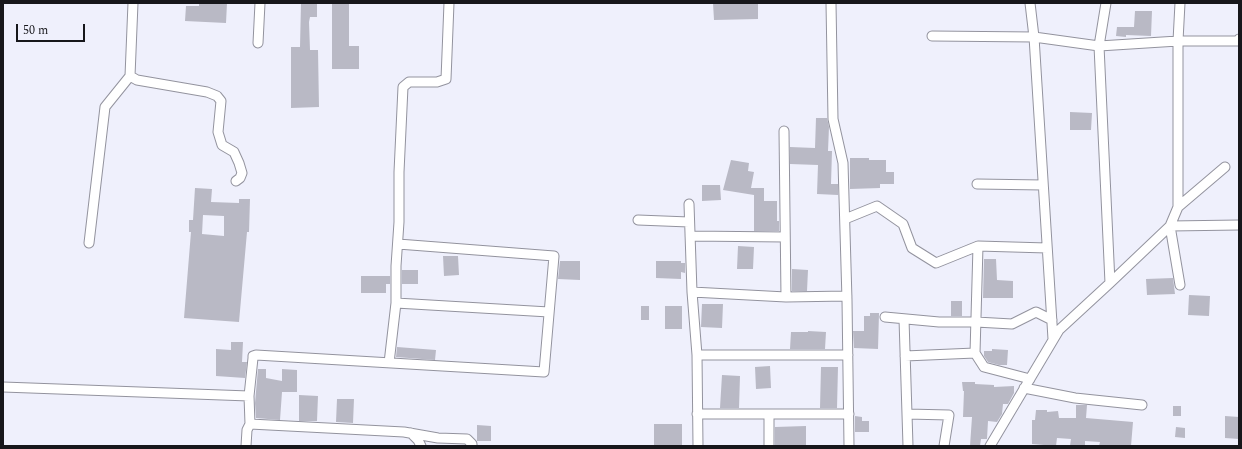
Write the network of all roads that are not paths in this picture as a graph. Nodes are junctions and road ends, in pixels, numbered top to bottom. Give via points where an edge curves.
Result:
1 (133, 3) edge
2 (260, 3) edge
3 (449, 3) edge
4 (831, 3) edge
5 (1030, 3) edge
6 (1106, 3) edge
7 (1180, 3) edge
8 (932, 36) dead end
9 (1034, 36) junction
10 (1239, 40) edge
11 (1178, 41) junction
12 (258, 43) dead end
13 (1099, 46) junction
14 (130, 76) junction
15 (784, 131) dead end
16 (1225, 167) dead end
17 (236, 181) dead end
18 (977, 184) dead end
19 (1043, 185) junction
20 (689, 204) dead end
21 (1178, 207) junction
22 (845, 219) junction
23 (638, 220) dead end
24 (689, 222) junction
25 (1239, 225) edge
26 (1170, 226) junction
27 (690, 236) junction
28 (785, 237) junction
29 (89, 243) dead end
30 (398, 244) junction
31 (978, 246) junction
32 (1047, 248) junction
33 (1110, 283) junction
34 (1180, 285) dead end
35 (692, 292) junction
36 (847, 296) junction
37 (786, 297) junction
38 (396, 303) junction
39 (549, 312) junction
40 (885, 317) dead end
41 (904, 319) junction
42 (1052, 320) junction
43 (976, 322) junction
44 (1053, 339) junction
45 (975, 353) junction
46 (697, 355) junction
47 (848, 355) junction
48 (905, 356) junction
49 (390, 363) junction
50 (1030, 379) junction
51 (3, 387) edge
52 (1024, 388) junction
53 (249, 396) junction
54 (1142, 406) dead end
55 (697, 414) junction
56 (769, 414) junction
57 (849, 414) junction
58 (907, 414) junction
59 (250, 424) junction
60 (411, 433) junction
61 (246, 446) edge
62 (422, 446) edge
63 (472, 446) edge
64 (698, 446) edge
65 (769, 446) edge
66 (850, 446) edge
67 (908, 446) edge
68 (944, 446) edge
69 (990, 446) edge

1 - 14 street
2 - 12 street
3 - 30 street via 446,79 437,82 409,82 403,87
4 - 22 street via 833,119 843,163
5 - 9 street
6 - 13 street
7 - 11 street
8 - 9 street
9 - 13 street
9 - 19 street
10 - 11 street
11 - 13 street
11 - 21 street
13 - 33 street
14 - 17 street via 137,80 218,96 221,101 218,132 222,145 234,152 242,173
14 - 29 street via 105,107
15 - 28 street
16 - 21 street
18 - 19 street
19 - 32 street
20 - 24 street
21 - 26 street
22 - 31 street via 877,206 903,224 912,248 936,263
22 - 36 street
23 - 24 street
24 - 27 street
25 - 26 street
26 - 33 street
26 - 34 street
27 - 28 street
27 - 35 street
28 - 37 street
30 - 38 street
30 - 39 street via 554,256
31 - 32 street
31 - 43 street
32 - 42 street
33 - 44 street via 1059,330
35 - 37 street
35 - 46 street
36 - 37 street
36 - 47 street
38 - 39 street
38 - 49 street
39 - 49 street via 544,372
40 - 41 street
41 - 43 street
41 - 48 street
42 - 43 street via 1036,312 1012,324
42 - 44 street
43 - 45 street
44 - 50 street
45 - 48 street
45 - 50 street via 984,367
46 - 47 street
46 - 55 street
47 - 57 street
48 - 58 street
49 - 53 street via 256,355 253,356
50 - 52 street
51 - 53 street
52 - 54 street via 1075,398
52 - 69 street
53 - 59 street
55 - 56 street
55 - 64 street
56 - 57 street
56 - 65 street
57 - 66 street
58 - 67 street
58 - 68 street via 949,415
59 - 60 street
59 - 61 street
60 - 62 street
60 - 63 street via 438,438 467,439

